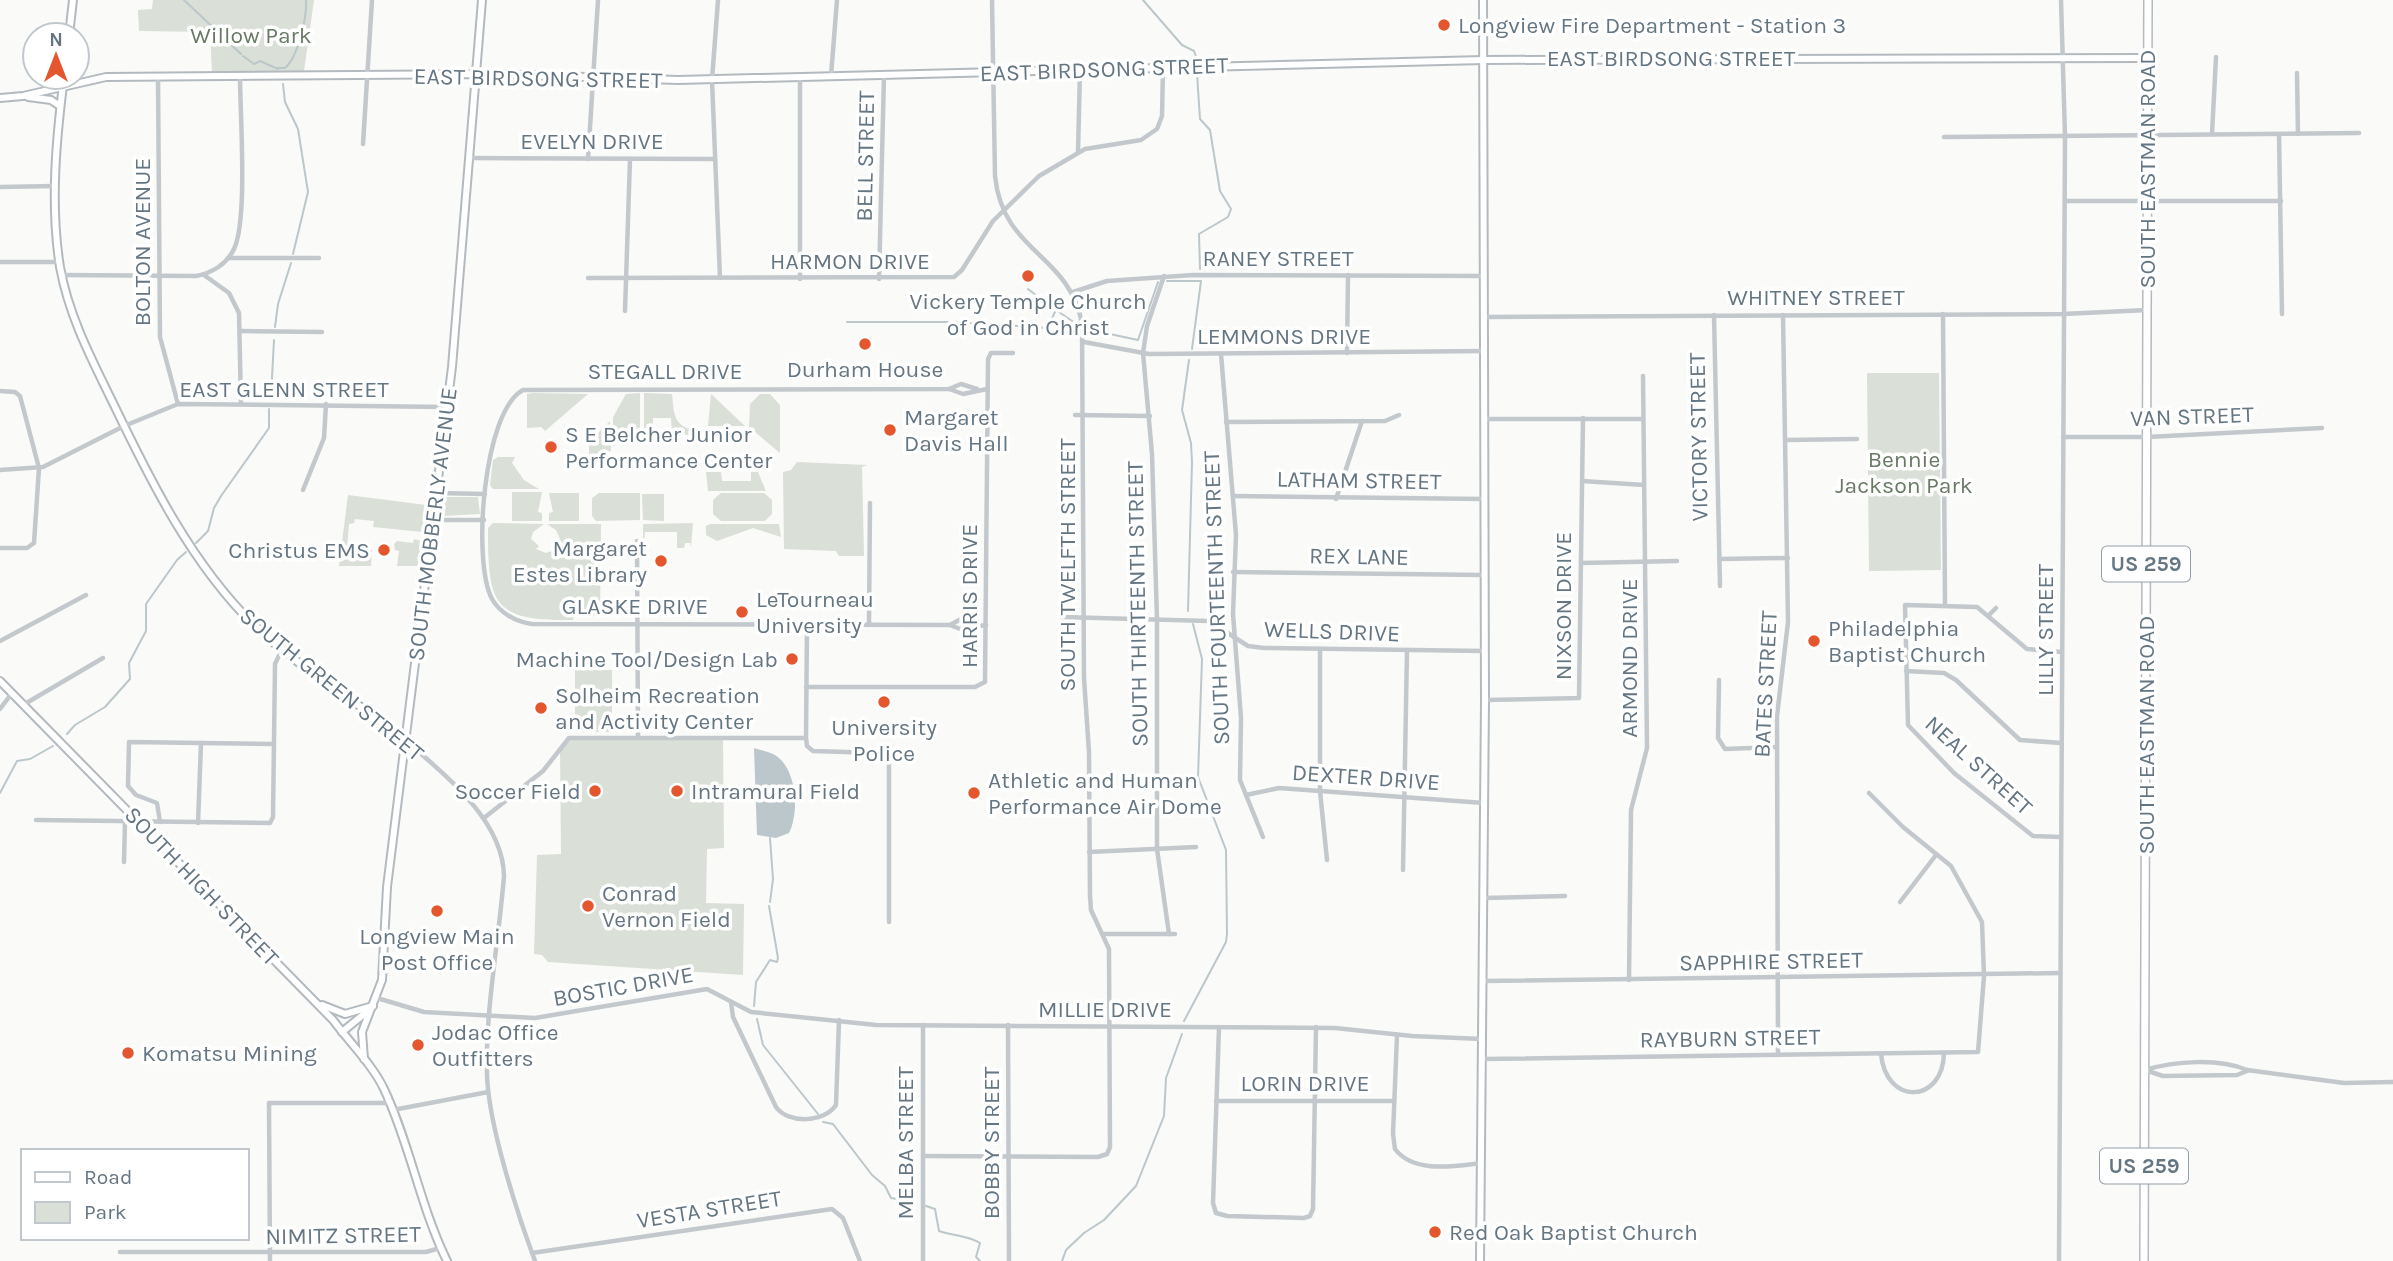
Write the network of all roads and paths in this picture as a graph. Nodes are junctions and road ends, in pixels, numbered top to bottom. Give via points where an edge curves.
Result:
1 (73, 0) edge
2 (372, 0) edge
3 (482, 0) edge
4 (598, 0) edge
5 (718, 0) edge
6 (837, 0) edge
7 (992, 0) edge
8 (1483, 0) edge
9 (2061, 0) edge
10 (2148, 0) edge
11 (71, 21) edge
12 (2064, 57) junction
13 (2216, 57) dead end
14 (2148, 58) junction
15 (1484, 60) junction
16 (1163, 67) junction
17 (1080, 70) junction
18 (995, 72) junction
19 (2297, 73) dead end
20 (477, 75) junction
21 (884, 75) junction
22 (240, 76) junction
23 (367, 76) junction
24 (831, 76) junction
25 (158, 77) junction
26 (800, 77) junction
27 (593, 78) junction
28 (91, 80) edge
29 (712, 80) junction
30 (42, 91) edge
31 (62, 91) edge
32 (19, 97) junction
33 (0, 98) edge
34 (60, 106) junction
35 (2359, 133) dead end
36 (2212, 134) junction
37 (2279, 134) junction
38 (2298, 134) junction
39 (2148, 135) junction
40 (1944, 136) dead end
41 (2065, 136) junction
42 (363, 144) dead end
43 (1078, 152) junction
44 (470, 158) junction
45 (588, 159) junction
46 (629, 159) junction
47 (713, 159) junction
48 (55, 186) junction
49 (0, 187) edge
50 (2065, 201) junction
51 (2148, 201) junction
52 (2281, 201) junction
53 (1003, 211) junction
54 (229, 258) junction
55 (319, 258) dead end
56 (0, 262) edge
57 (60, 262) junction
58 (62, 275) junction
59 (203, 275) junction
60 (1348, 275) junction
61 (160, 276) junction
62 (1164, 276) junction
63 (1485, 276) junction
64 (588, 278) dead end
65 (625, 278) junction
66 (720, 278) junction
67 (800, 279) junction
68 (879, 279) junction
69 (1073, 292) junction
70 (2147, 310) junction
71 (625, 311) dead end
72 (1943, 314) junction
73 (2063, 314) junction
74 (2282, 314) dead end
75 (1714, 315) junction
76 (1783, 315) junction
77 (1485, 317) junction
78 (241, 331) junction
79 (321, 332) dead end
80 (1084, 342) junction
81 (1485, 351) junction
82 (1013, 353) dead end
83 (1143, 353) junction
84 (1347, 353) junction
85 (1221, 354) junction
86 (1643, 376) dead end
87 (948, 389) junction
88 (977, 389) junction
89 (987, 389) junction
90 (0, 391) edge
91 (178, 404) junction
92 (241, 404) junction
93 (326, 404) junction
94 (447, 407) junction
95 (1075, 415) dead end
96 (1084, 415) junction
97 (1399, 415) dead end
98 (1150, 416) junction
99 (1583, 418) junction
100 (1485, 419) junction
101 (1643, 419) junction
102 (1362, 421) junction
103 (1226, 422) junction
104 (124, 426) junction
105 (2322, 428) dead end
106 (2147, 436) junction
107 (2063, 437) junction
108 (1857, 439) dead end
109 (1786, 440) junction
110 (39, 468) junction
111 (0, 470) edge
112 (1581, 481) junction
113 (1644, 485) junction
114 (303, 490) dead end
115 (436, 494) junction
116 (485, 494) junction
117 (1233, 495) junction
118 (1336, 499) junction
119 (1484, 499) junction
120 (870, 503) dead end
121 (432, 520) junction
122 (484, 520) junction
123 (637, 541) dead end
124 (0, 548) edge
125 (1788, 558) junction
126 (1720, 559) junction
127 (1677, 561) dead end
128 (1645, 562) junction
129 (1581, 563) junction
130 (1233, 572) junction
131 (1484, 575) junction
132 (1720, 586) dead end
133 (86, 595) dead end
134 (1945, 605) junction
135 (1996, 608) dead end
136 (1989, 615) junction
137 (1061, 617) dead end
138 (1084, 617) junction
139 (1157, 619) junction
140 (637, 624) junction
141 (807, 624) junction
142 (869, 624) junction
143 (950, 625) junction
144 (974, 625) junction
145 (986, 625) junction
146 (1235, 638) junction
147 (0, 640) edge
148 (282, 649) junction
149 (1320, 649) junction
150 (1407, 651) junction
151 (1485, 651) junction
152 (2062, 652) junction
153 (103, 658) dead end
154 (1906, 671) junction
155 (1719, 680) dead end
156 (0, 681) edge
157 (806, 687) junction
158 (12, 693) junction
159 (1485, 700) junction
160 (23, 705) junction
161 (0, 709) edge
162 (638, 738) junction
163 (806, 738) junction
164 (405, 740) junction
165 (201, 743) junction
166 (2061, 743) junction
167 (274, 744) junction
168 (1777, 747) junction
169 (1320, 791) junction
170 (1869, 793) dead end
171 (1246, 795) junction
172 (1404, 797) junction
173 (1484, 803) junction
174 (484, 818) junction
175 (36, 820) dead end
176 (125, 821) junction
177 (138, 822) junction
178 (160, 822) junction
179 (198, 823) junction
180 (1263, 837) dead end
181 (2060, 837) junction
182 (1196, 847) dead end
183 (1157, 849) junction
184 (1089, 852) junction
185 (1936, 855) junction
186 (1327, 860) dead end
187 (124, 862) dead end
188 (1403, 870) dead end
189 (1565, 897) dead end
190 (1484, 898) junction
191 (1900, 901) dead end
192 (889, 922) dead end
193 (1103, 934) junction
194 (2060, 973) junction
195 (1984, 976) junction
196 (1779, 979) junction
197 (1629, 980) junction
198 (1483, 981) junction
199 (377, 998) junction
200 (313, 1000) junction
201 (730, 1002) junction
202 (373, 1006) junction
203 (491, 1016) junction
204 (839, 1020) junction
205 (923, 1025) junction
206 (1008, 1026) junction
207 (1109, 1026) junction
208 (1219, 1027) junction
209 (1316, 1027) junction
210 (342, 1032) junction
211 (1397, 1035) junction
212 (1482, 1039) junction
213 (1944, 1053) junction
214 (1881, 1054) junction
215 (1778, 1055) junction
216 (364, 1059) junction
217 (1482, 1059) junction
218 (2144, 1070) junction
219 (2247, 1070) junction
220 (2393, 1082) edge
221 (488, 1092) junction
222 (1216, 1101) junction
223 (1314, 1101) junction
224 (1394, 1101) junction
225 (390, 1103) junction
226 (392, 1111) junction
227 (923, 1156) junction
228 (1008, 1157) junction
229 (1481, 1163) junction
230 (440, 1248) junction
231 (120, 1252) dead end
232 (210, 1253) junction
233 (532, 1253) junction
234 (270, 1254) junction
235 (211, 1261) edge
236 (270, 1261) edge
237 (447, 1261) edge
238 (535, 1261) edge
239 (860, 1261) edge
240 (923, 1261) edge
241 (1009, 1261) edge
242 (1480, 1261) edge
243 (2059, 1261) edge
244 (2144, 1261) edge

1 - 11 street
2 - 23 street
3 - 20 street, SOUTH MOBBERLY AVENUE
4 - 27 street
5 - 29 street
6 - 24 street
7 - 18 street, SOUTH TWELFTH STREET
8 - 15 street
9 - 12 street, LILLY STREET
10 - 14 main road, SOUTH EASTMAN ROAD / US 259
12 - 14 street, EAST BIRDSONG STREET
12 - 15 street, EAST BIRDSONG STREET
12 - 41 street, LILLY STREET
13 - 36 street
14 - 39 main road, SOUTH EASTMAN ROAD / US 259
15 - 16 street, EAST BIRDSONG STREET
15 - 63 street
16 - 17 street, EAST BIRDSONG STREET
16 - 43 street, HARMON DRIVE via 1162,117 1157,129 1141,140 1106,143
17 - 18 street, EAST BIRDSONG STREET
17 - 43 street
18 - 21 street, EAST BIRDSONG STREET
18 - 53 street, SOUTH TWELFTH STREET via 995,176
19 - 38 street
20 - 23 street, EAST BIRDSONG STREET
20 - 27 street, EAST BIRDSONG STREET
20 - 44 street, SOUTH MOBBERLY AVENUE
21 - 24 street, EAST BIRDSONG STREET
21 - 68 street, BELL STREET
22 - 23 street, EAST BIRDSONG STREET
22 - 25 street, EAST BIRDSONG STREET
22 - 54 street via 240,232
23 - 42 street
24 - 26 street, EAST BIRDSONG STREET
25 - 28 street, EAST BIRDSONG STREET
25 - 61 street, BOLTON AVENUE
26 - 29 street, EAST BIRDSONG STREET
26 - 67 street
27 - 29 street, EAST BIRDSONG STREET
27 - 45 street
29 - 47 street
30 - 32 street, EAST BIRDSONG STREET
31 - 34 street, SOUTH GREEN STREET
32 - 33 street
32 - 34 street via 51,100
34 - 48 street, SOUTH GREEN STREET
35 - 38 street
36 - 37 street
36 - 39 street
37 - 38 street
37 - 52 street
39 - 41 street
39 - 51 main road, SOUTH EASTMAN ROAD / US 259
40 - 41 street
41 - 50 street, LILLY STREET
43 - 53 street, HARMON DRIVE via 1039,176
44 - 45 street, EVELYN DRIVE
44 - 94 street, SOUTH MOBBERLY AVENUE
45 - 46 street, EVELYN DRIVE
46 - 47 street, EVELYN DRIVE
46 - 65 street
47 - 66 street
48 - 49 street
48 - 57 street, SOUTH GREEN STREET
50 - 51 street
50 - 73 street, LILLY STREET
51 - 52 street
51 - 70 main road, SOUTH EASTMAN ROAD / US 259
52 - 74 street
53 - 68 street, HARMON DRIVE via 957,275
53 - 69 street, SOUTH TWELFTH STREET via 1021,240 1056,269
54 - 55 street
54 - 59 street
56 - 57 street
57 - 58 street, SOUTH GREEN STREET
58 - 61 street
58 - 104 street, SOUTH GREEN STREET via 78,330
59 - 61 street
59 - 78 street via 233,298
60 - 62 street, RANEY STREET
60 - 63 street, RANEY STREET
60 - 84 street
61 - 91 street, BOLTON AVENUE via 161,344
62 - 69 street, RANEY STREET via 1098,283
62 - 83 street, SOUTH THIRTEENTH STREET
63 - 77 street
64 - 65 street, HARMON DRIVE
65 - 66 street, HARMON DRIVE
65 - 71 street
66 - 67 street, HARMON DRIVE
67 - 68 street, HARMON DRIVE
69 - 80 street, SOUTH TWELFTH STREET
70 - 73 street, WHITNEY STREET
70 - 106 main road, SOUTH EASTMAN ROAD / US 259
72 - 73 street, WHITNEY STREET
72 - 76 street, WHITNEY STREET
72 - 134 street
73 - 107 street, LILLY STREET
75 - 76 street, WHITNEY STREET
75 - 77 street, WHITNEY STREET
75 - 126 street, VICTORY STREET
76 - 109 street, BATES STREET
77 - 81 street
78 - 79 street
78 - 92 street
80 - 83 street, LEMMONS DRIVE
80 - 96 street, SOUTH TWELFTH STREET
81 - 84 street, LEMMONS DRIVE
81 - 100 street
82 - 89 street, HARRIS DRIVE via 989,355
83 - 85 street, LEMMONS DRIVE
83 - 98 street, SOUTH THIRTEENTH STREET
84 - 85 street, LEMMONS DRIVE
85 - 103 street, SOUTH FOURTEENTH STREET
86 - 101 street, ARMOND DRIVE
87 - 88 street, STEGALL DRIVE via 963,394
87 - 88 street, STEGALL DRIVE via 963,384
87 - 116 street, STEGALL DRIVE via 525,389 505,406 486,467
88 - 89 street, STEGALL DRIVE
89 - 145 street, HARRIS DRIVE
90 - 110 street via 19,395
91 - 92 street, EAST GLENN STREET
91 - 104 street, EAST GLENN STREET
92 - 93 street, EAST GLENN STREET
93 - 94 street, EAST GLENN STREET
93 - 114 street via 324,438
94 - 115 street, SOUTH MOBBERLY AVENUE
95 - 96 street
96 - 98 street
96 - 138 street, SOUTH TWELFTH STREET
97 - 102 street via 1385,421
98 - 139 street, SOUTH THIRTEENTH STREET
99 - 100 street
99 - 101 street
99 - 112 street, NIXSON DRIVE
100 - 119 street
101 - 113 street, ARMOND DRIVE
102 - 103 street
102 - 118 street
103 - 117 street, SOUTH FOURTEENTH STREET
104 - 110 street, EAST GLENN STREET
104 - 148 street, SOUTH GREEN STREET via 205,566 246,617
105 - 106 street, VAN STREET
106 - 107 street, VAN STREET
106 - 218 main road, SOUTH EASTMAN ROAD / US 259
107 - 152 street, LILLY STREET
108 - 109 street
109 - 125 street, BATES STREET
110 - 111 street
110 - 124 street via 34,543 27,548
112 - 113 street
112 - 129 street, NIXSON DRIVE
113 - 128 street, ARMOND DRIVE
115 - 116 street
115 - 121 street, SOUTH MOBBERLY AVENUE
116 - 122 street, STEGALL DRIVE
117 - 118 street, LATHAM STREET
117 - 130 street, SOUTH FOURTEENTH STREET
118 - 119 street, LATHAM STREET
119 - 131 street
120 - 142 street
121 - 122 street
121 - 164 street, SOUTH MOBBERLY AVENUE
122 - 140 street, GLASKE DRIVE via 487,586 505,614 532,624
123 - 140 street
125 - 126 street
125 - 168 street, BATES STREET via 1787,646 1778,701
126 - 132 street, VICTORY STREET
127 - 128 street
128 - 129 street
128 - 197 street, ARMOND DRIVE via 1647,748 1631,810
129 - 159 street, NIXSON DRIVE via 1579,698
130 - 131 street, REX LANE
130 - 146 street, SOUTH FOURTEENTH STREET
131 - 151 street
133 - 147 street
134 - 136 street via 1977,607
134 - 154 street, NEAL STREET via 1905,606
135 - 136 street
136 - 152 street via 2027,649
137 - 138 street, WELLS DRIVE
138 - 139 street, WELLS DRIVE
138 - 184 street, SOUTH TWELFTH STREET
139 - 146 street, WELLS DRIVE via 1209,621
139 - 183 street, SOUTH THIRTEENTH STREET
140 - 141 street, GLASKE DRIVE
140 - 162 street
141 - 142 street, GLASKE DRIVE
141 - 157 street
142 - 143 street, GLASKE DRIVE
143 - 144 street, GLASKE DRIVE via 960,629
143 - 144 street, GLASKE DRIVE via 963,620
144 - 145 street, GLASKE DRIVE
145 - 157 street, HARRIS DRIVE via 986,678 980,686
146 - 149 street, WELLS DRIVE via 1248,646
146 - 171 street, SOUTH FOURTEENTH STREET via 1240,780
148 - 164 street, SOUTH GREEN STREET
148 - 167 street via 276,662
149 - 150 street, WELLS DRIVE
149 - 169 street
150 - 151 street, WELLS DRIVE
150 - 172 street
151 - 159 street
152 - 166 street, LILLY STREET
153 - 160 street
154 - 166 street via 1944,673 1956,680 2020,740
154 - 181 street, NEAL STREET via 1907,718 1915,734 1954,773 2033,836
155 - 168 street via 1720,744 1733,751
156 - 158 street, SOUTH HIGH STREET
157 - 163 street
158 - 160 street, SOUTH HIGH STREET
158 - 161 street
159 - 173 street
160 - 177 street, SOUTH HIGH STREET
162 - 163 street
162 - 174 street via 567,739 544,771
163 - 192 street via 813,751 879,754 890,760
164 - 174 street, SOUTH GREEN STREET
164 - 199 street, SOUTH MOBBERLY AVENUE
165 - 167 street
165 - 178 street via 129,742 127,784 136,796 157,803
165 - 179 street
166 - 181 street, LILLY STREET
167 - 179 street via 270,822
168 - 196 street, BATES STREET
169 - 171 street, DEXTER DRIVE via 1266,788
169 - 172 street, DEXTER DRIVE
169 - 186 street
170 - 185 street
171 - 180 street, SOUTH FOURTEENTH STREET
172 - 173 street, DEXTER DRIVE
172 - 188 street
173 - 190 street
174 - 203 street, SOUTH GREEN STREET via 504,867
175 - 176 street
176 - 177 street
176 - 187 street
177 - 178 street
177 - 200 street, SOUTH HIGH STREET
178 - 179 street
181 - 194 street, LILLY STREET
182 - 183 street
183 - 184 street
183 - 193 street, SOUTH THIRTEENTH STREET via 1172,934
184 - 193 street, SOUTH TWELFTH STREET via 1091,910
185 - 191 street
185 - 195 street via 1956,874 1982,922
189 - 190 street
190 - 198 street
193 - 207 street, SOUTH TWELFTH STREET via 1110,949
194 - 195 street, SAPPHIRE STREET
194 - 243 street, LILLY STREET
195 - 196 street, SAPPHIRE STREET
195 - 213 street, RAYBURN STREET via 1978,1052
196 - 197 street, SAPPHIRE STREET
196 - 215 street, BATES STREET
197 - 198 street, SAPPHIRE STREET
198 - 212 street
199 - 202 street, SOUTH MOBBERLY AVENUE
199 - 203 street, BOSTIC DRIVE via 424,1012
200 - 202 street via 340,1014
200 - 210 street, SOUTH HIGH STREET
201 - 203 street, BOSTIC DRIVE via 705,989 556,1016
201 - 204 street, MILLIE DRIVE via 751,1012
201 - 204 street via 774,1102 781,1113 793,1119 821,1117 836,1105
202 - 210 street, SOUTH MOBBERLY AVENUE
202 - 216 street via 362,1032
203 - 221 street, SOUTH GREEN STREET
204 - 205 street, MILLIE DRIVE
205 - 206 street, MILLIE DRIVE
205 - 227 street, MELBA STREET
206 - 207 street, MILLIE DRIVE
206 - 228 street, BOBBY STREET
207 - 208 street, MILLIE DRIVE
207 - 228 street, SOUTH TWELFTH STREET via 1107,1154
208 - 209 street, MILLIE DRIVE
208 - 222 street
209 - 211 street, MILLIE DRIVE
209 - 223 street
210 - 216 street, SOUTH HIGH STREET
211 - 212 street, MILLIE DRIVE
211 - 224 street
212 - 217 street
213 - 214 street, RAYBURN STREET
213 - 214 street via 1936,1081 1924,1090 1910,1092 1891,1083
214 - 215 street, RAYBURN STREET
215 - 217 street, RAYBURN STREET
216 - 225 street, SOUTH HIGH STREET
217 - 229 street
218 - 219 street via 2163,1065 2234,1065
218 - 219 street via 2163,1076 2237,1075
218 - 244 main road, SOUTH EASTMAN ROAD / US 259
219 - 220 street via 2344,1083
221 - 226 street
221 - 233 street, SOUTH GREEN STREET
222 - 223 street, LORIN DRIVE
222 - 223 street via 1216,1213 1265,1217 1312,1214
223 - 224 street, LORIN DRIVE
224 - 229 street via 1397,1152 1432,1166
225 - 226 street, SOUTH HIGH STREET
225 - 234 street via 269,1103
226 - 230 street, SOUTH HIGH STREET
227 - 228 street
227 - 240 street, MELBA STREET
228 - 241 street, BOBBY STREET
229 - 242 street
230 - 234 street, NIMITZ STREET
230 - 237 street, SOUTH HIGH STREET
231 - 232 street, NIMITZ STREET
232 - 234 street, NIMITZ STREET
232 - 235 street
233 - 238 street, SOUTH GREEN STREET
233 - 239 street, VESTA STREET via 832,1209 843,1218
234 - 236 street

